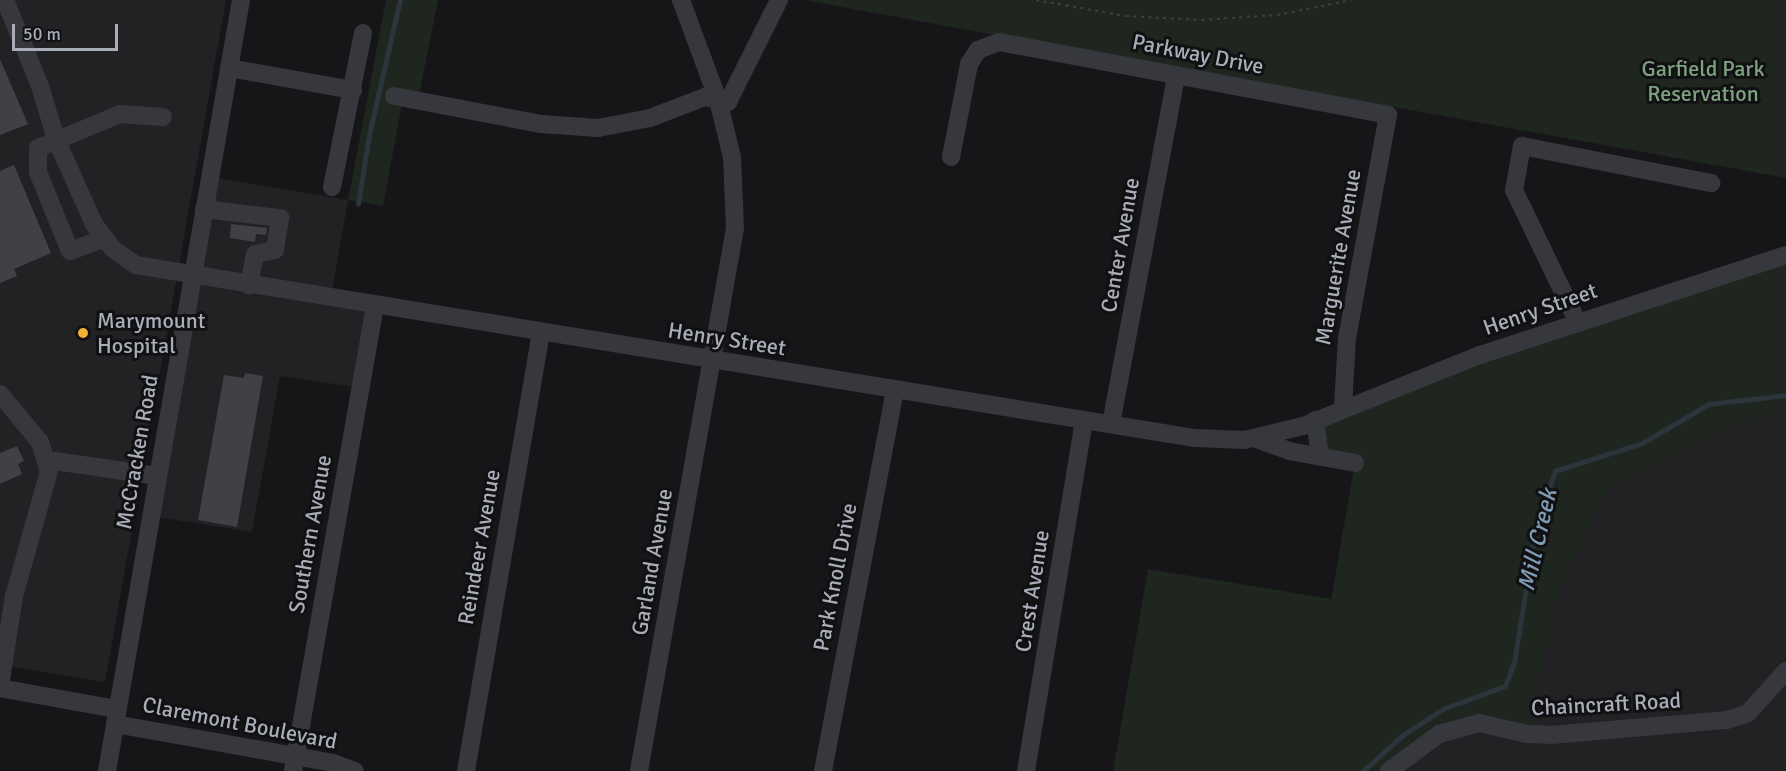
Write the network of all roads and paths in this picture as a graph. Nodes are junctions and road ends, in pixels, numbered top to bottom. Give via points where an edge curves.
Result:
1 (4, 0) edge
2 (241, 0) edge
3 (681, 0) edge
4 (778, 0) edge
5 (1036, 0) edge
6 (1352, 0) edge
7 (363, 33) dead end
8 (229, 69) junction
9 (1176, 75) junction
10 (352, 90) junction
11 (394, 96) dead end
12 (718, 100) junction
13 (1388, 115) joint
14 (163, 117) dead end
15 (56, 139) junction
16 (951, 157) dead end
17 (1711, 183) dead end
18 (332, 187) dead end
19 (204, 209) junction
20 (103, 239) junction
21 (1786, 255) edge
22 (192, 276) junction
23 (249, 285) junction
24 (375, 306) junction
25 (1577, 321) junction
26 (541, 332) junction
27 (711, 362) junction
28 (895, 391) junction
29 (0, 394) edge
30 (1343, 408) junction
31 (1084, 420) junction
32 (1315, 420) junction
33 (1111, 424) junction
34 (1254, 438) junction
35 (1320, 457) junction
36 (48, 460) junction
37 (1355, 463) dead end
38 (158, 476) junction
39 (1786, 671) edge
40 (0, 687) edge
41 (116, 717) junction
42 (294, 764) edge
43 (106, 771) edge
44 (355, 771) edge
45 (466, 771) edge
46 (639, 771) edge
47 (823, 771) edge
48 (1026, 771) edge
49 (1389, 771) edge

1 - 15 street via 40,86
2 - 8 street, McCracken Road
3 - 12 street, Garland Avenue
4 - 12 street via 728,102
5 - 6 path via 1126,16 1202,20 1277,15
7 - 10 street
8 - 10 street
8 - 19 street, McCracken Road
9 - 13 street, Parkway Drive
9 - 16 street, Parkway Drive via 999,42 978,50 969,64
9 - 33 street, Center Avenue
10 - 18 street
11 - 12 street via 541,124 598,128 650,118 705,97
12 - 27 street, Garland Avenue via 732,158 735,228
13 - 30 street, Marguerite Avenue via 1347,338
14 - 15 street via 120,114
15 - 20 street
15 - 20 street via 38,148 35,161 70,250
17 - 25 street via 1522,146 1514,190
19 - 22 street, McCracken Road
19 - 23 street via 280,218 275,250 255,254
20 - 22 street, Henry Street via 136,265
21 - 25 street, Henry Street
22 - 23 street, Henry Street
22 - 38 street, McCracken Road
23 - 24 street, Henry Street
24 - 26 street, Henry Street
24 - 42 street, Southern Avenue
25 - 30 street, Henry Street
26 - 27 street, Henry Street
26 - 45 street, Reindeer Avenue
27 - 28 street, Henry Street
27 - 46 street, Garland Avenue
28 - 31 street, Henry Street
28 - 47 street, Park Knoll Drive
29 - 36 street via 40,442
30 - 32 street, Henry Street
31 - 33 street, Henry Street
31 - 48 street, Crest Avenue
32 - 34 street, Henry Street
32 - 35 street
33 - 34 street, Henry Street via 1195,438
34 - 35 street, Henry Street via 1289,452
35 - 37 street, Henry Street
36 - 38 street
36 - 40 street via 45,490 29,532 8,624
38 - 41 street, McCracken Road
39 - 49 street, Chaincraft Road via 1748,713 1727,720 1551,735 1479,723 1439,734
40 - 41 street, Claremont Boulevard
41 - 42 street, Claremont Boulevard
41 - 43 street, McCracken Road
42 - 44 street, Claremont Boulevard

